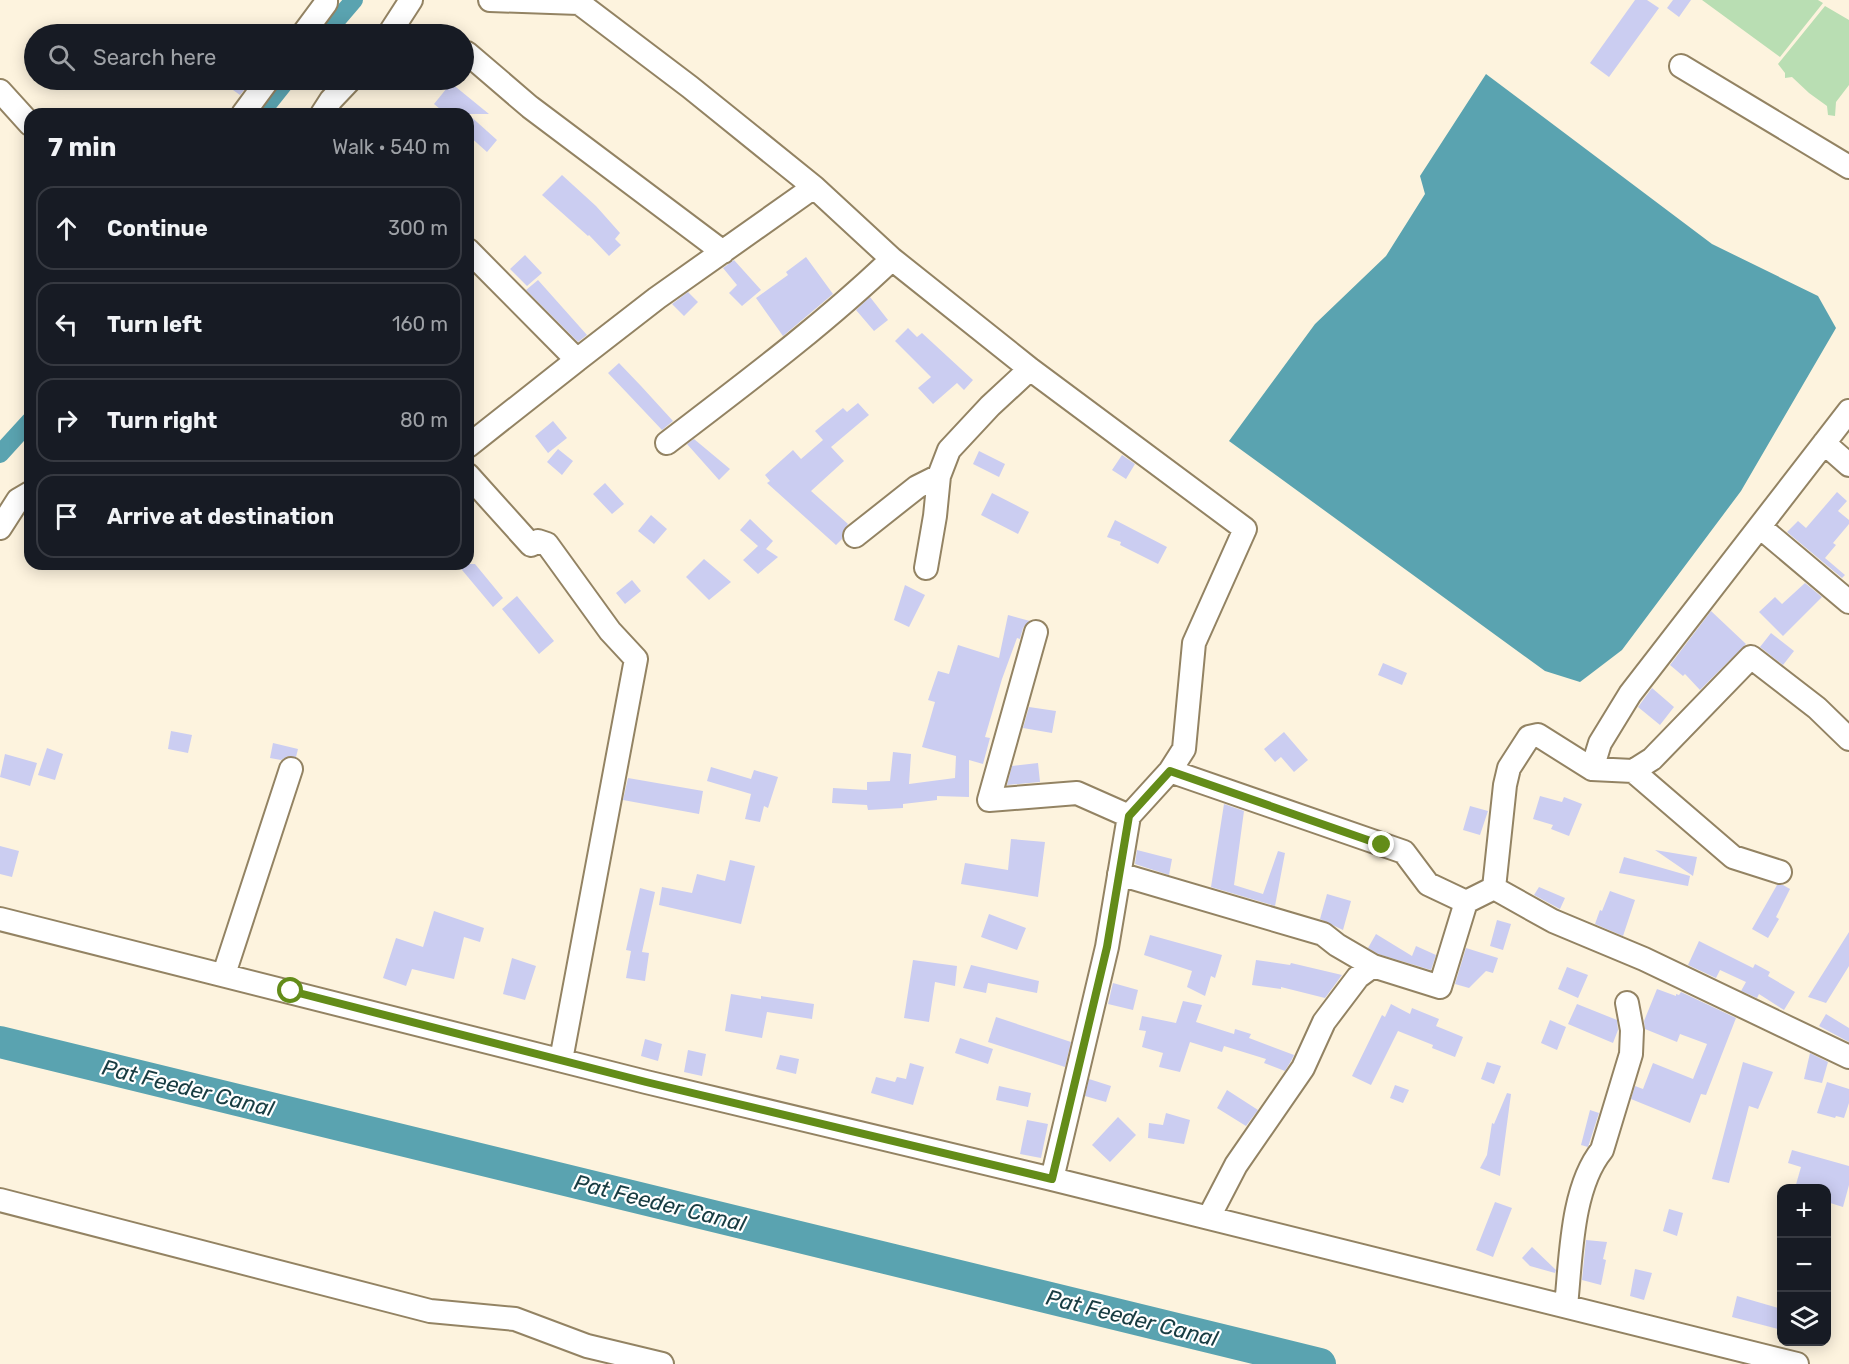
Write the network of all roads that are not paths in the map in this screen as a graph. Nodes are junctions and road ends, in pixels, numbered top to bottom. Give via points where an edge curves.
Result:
1 (326, 0) edge
2 (411, 0) edge
3 (490, 0) edge
4 (310, 24) edge
5 (395, 24) edge
6 (474, 58) edge
7 (1681, 66) dead end
8 (261, 90) edge
9 (340, 90) edge
10 (0, 91) edge
11 (247, 108) edge
12 (326, 108) edge
13 (24, 117) edge
14 (1849, 167) edge
15 (814, 188) junction
16 (723, 252) junction
17 (474, 256) edge
18 (892, 259) junction
19 (577, 360) junction
20 (1030, 369) junction
21 (1849, 411) edge
22 (474, 442) edge
23 (667, 443) dead end
24 (1824, 443) junction
25 (1849, 465) edge
26 (939, 476) junction
27 (474, 482) edge
28 (24, 496) edge
29 (1761, 527) junction
30 (0, 528) edge
31 (855, 536) dead end
32 (926, 568) dead end
33 (1849, 602) edge
34 (1036, 632) dead end
35 (1849, 739) edge
36 (291, 769) dead end
37 (1592, 769) junction
38 (1170, 771) junction
39 (1633, 771) junction
40 (1129, 816) junction
41 (1780, 872) dead end
42 (1119, 874) junction
43 (1494, 888) junction
44 (1466, 902) junction
45 (0, 919) edge
46 (1373, 966) junction
47 (224, 974) junction
48 (1627, 1003) dead end
49 (1849, 1058) edge
50 (561, 1060) junction
51 (1052, 1179) junction
52 (0, 1200) edge
53 (1209, 1217) junction
54 (1566, 1306) junction
55 (662, 1364) edge
56 (1797, 1364) edge

1 - 4 street
2 - 5 street
3 - 15 street via 579,3
6 - 16 street via 530,107
7 - 14 street
8 - 11 street
9 - 12 street
10 - 13 street
15 - 16 street
15 - 18 street
16 - 19 street
17 - 19 street
18 - 20 street
18 - 23 street via 834,313
19 - 22 street
20 - 26 street via 949,450
20 - 38 street via 1245,529 1194,643 1184,749
21 - 24 street
24 - 25 street
24 - 29 street
26 - 31 street via 917,487
26 - 32 street
27 - 50 street via 531,545 538,541 547,544 610,631 636,659
28 - 30 street
29 - 33 street
29 - 37 street via 1630,694 1600,743
34 - 40 street via 989,800 1077,793
35 - 39 street via 1817,708 1751,657 1652,759
36 - 47 street
37 - 39 street
37 - 43 street via 1538,735 1529,738 1509,768 1504,785
38 - 40 street
38 - 44 street via 1404,852 1428,884
39 - 41 street via 1733,857
40 - 42 street
42 - 46 street via 1323,934
42 - 51 street via 1107,947
43 - 44 street
43 - 49 street via 1553,921 1644,959
44 - 46 street via 1440,987
45 - 47 street
46 - 53 street via 1358,976 1324,1022 1303,1068 1236,1165
47 - 50 street
48 - 54 street via 1632,1030 1630,1054 1602,1150 1593,1161 1575,1215
50 - 51 street
51 - 53 street
52 - 55 street via 430,1311 515,1319 587,1346
53 - 54 street
54 - 56 street

